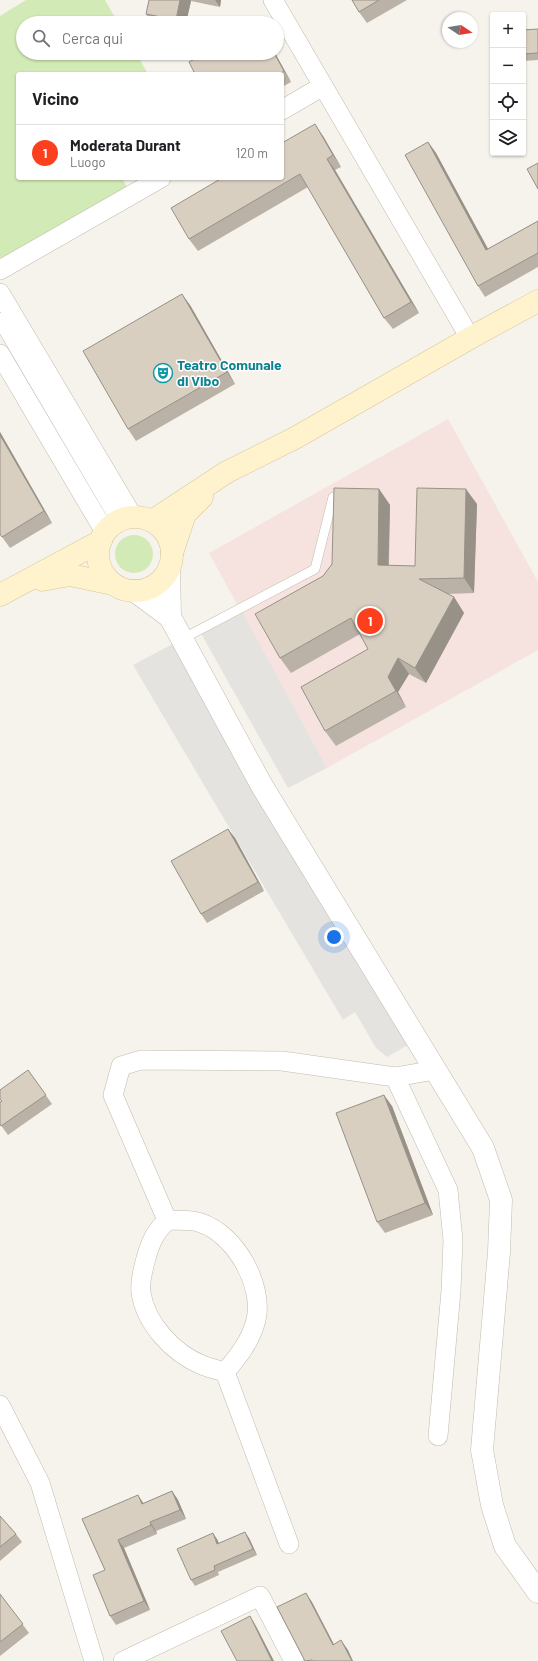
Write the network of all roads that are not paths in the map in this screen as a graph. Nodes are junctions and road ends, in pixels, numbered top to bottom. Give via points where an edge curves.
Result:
1 (273, 0) edge
2 (282, 16) edge
3 (284, 19) edge
4 (323, 86) junction
5 (284, 109) edge
6 (158, 180) edge
7 (0, 270) edge
8 (0, 294) edge
9 (538, 301) edge
10 (0, 320) edge
11 (470, 338) junction
12 (0, 354) edge
13 (227, 472) junction
14 (333, 497) edge
15 (122, 527) junction
16 (171, 560) junction
17 (23, 584) junction
18 (113, 584) junction
19 (135, 591) junction
20 (0, 595) edge
21 (170, 617) junction
22 (182, 639) junction
23 (434, 1070) junction
24 (395, 1077) junction
25 (167, 1220) junction
26 (225, 1372) junction
27 (0, 1405) edge
28 (438, 1436) dead end
29 (289, 1544) dead end
30 (538, 1592) edge
31 (94, 1661) edge
32 (123, 1661) edge
33 (294, 1661) edge

1 - 2 street
3 - 4 street
4 - 5 street
4 - 11 street
6 - 7 street
8 - 15 street
9 - 11 main road
10 - 15 street
11 - 13 main road via 295,438
12 - 15 street
13 - 15 main road
13 - 16 main road via 185,514
14 - 22 lane via 315,569
15 - 16 main road via 158,525 168,538
15 - 17 main road
15 - 18 main road via 98,553 105,576
16 - 19 main road via 164,578 156,585 146,590
16 - 21 street
17 - 18 main road via 70,574
17 - 20 main road
18 - 19 main road
19 - 21 street
21 - 22 street
22 - 23 street via 262,786
23 - 24 street
23 - 30 street via 482,1148 501,1200 482,1450 492,1506 505,1546
24 - 25 street via 282,1061 141,1060 122,1066 113,1095
24 - 28 street via 448,1190 453,1240 451,1291
25 - 26 street via 154,1236 145,1263 141,1292 150,1319 165,1340 188,1357 202,1365
25 - 26 street via 200,1222 230,1241 241,1257 256,1289 256,1319 243,1351
26 - 29 street
27 - 31 street via 40,1483
32 - 33 street via 260,1596

